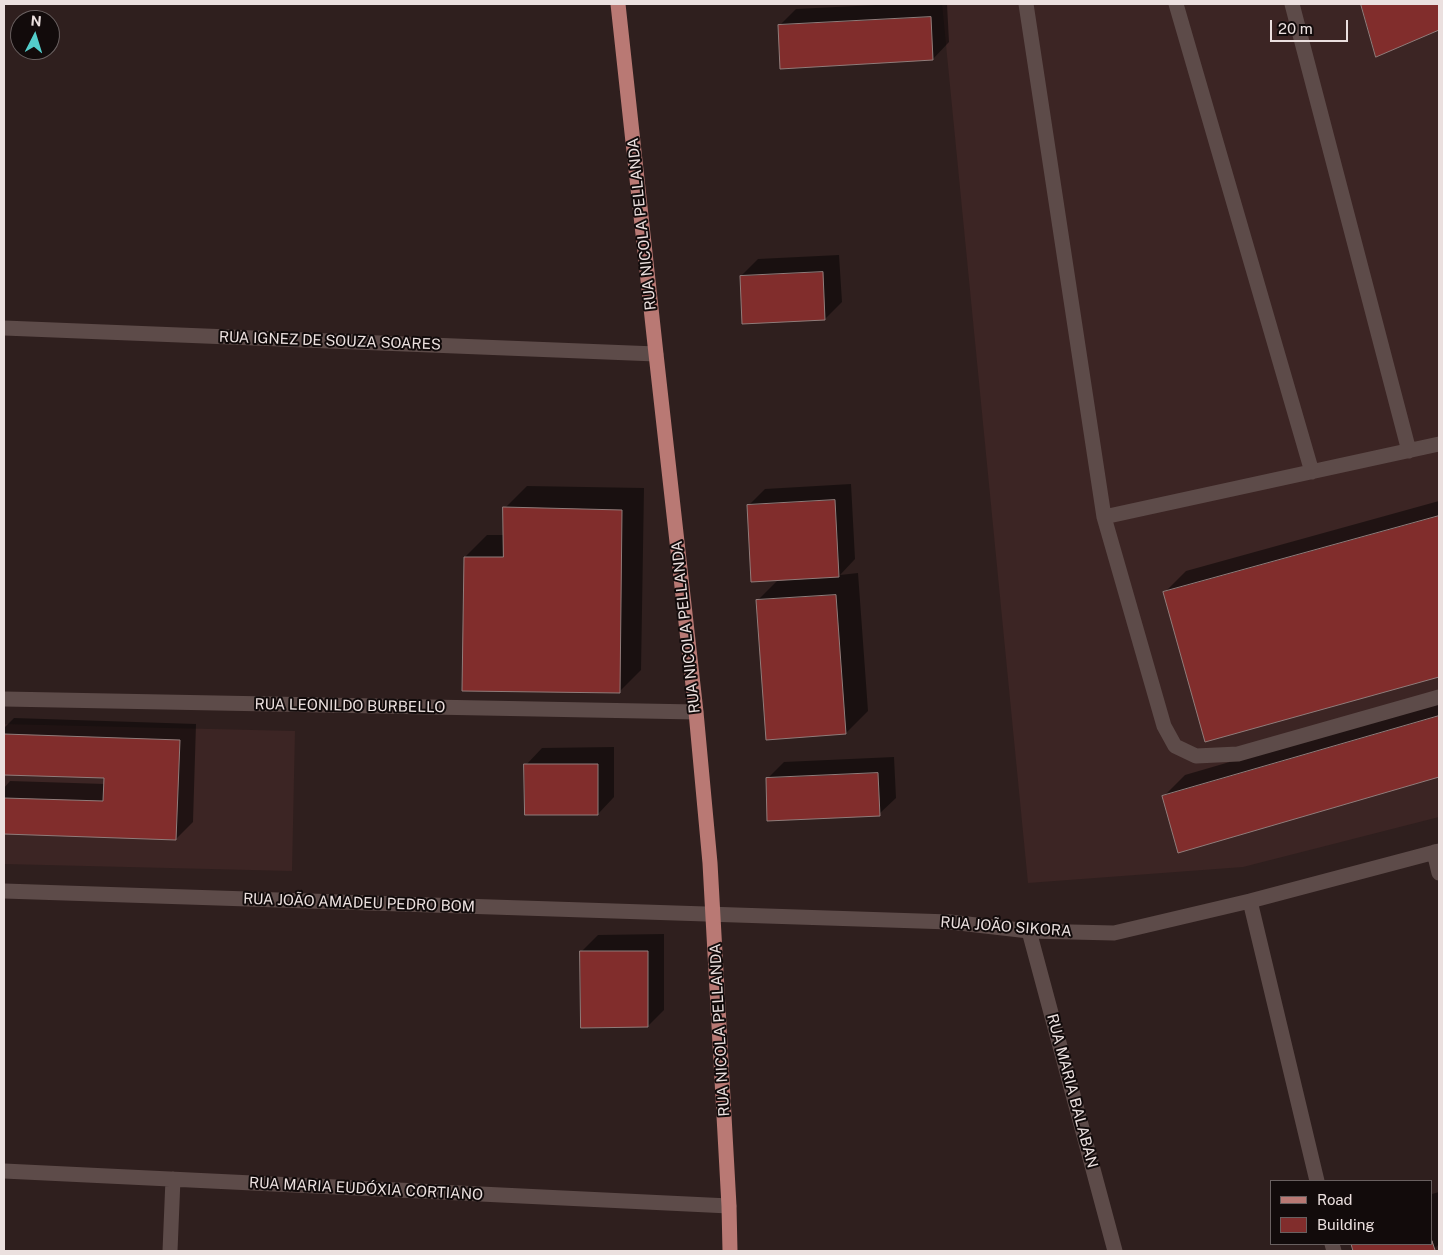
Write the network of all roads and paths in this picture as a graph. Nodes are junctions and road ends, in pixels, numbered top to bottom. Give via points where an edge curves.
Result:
1 (618, 4) edge
2 (1026, 4) edge
3 (1176, 4) edge
4 (1292, 4) edge
5 (4, 328) edge
6 (656, 354) junction
7 (1439, 444) edge
8 (1409, 451) junction
9 (1312, 472) junction
10 (1104, 517) junction
11 (1439, 697) edge
12 (4, 699) edge
13 (696, 712) junction
14 (1436, 852) edge
15 (1439, 873) edge
16 (4, 891) edge
17 (1250, 901) junction
18 (714, 914) junction
19 (1030, 931) junction
20 (4, 1171) edge
21 (173, 1180) junction
22 (1317, 1180) edge
23 (729, 1206) junction
24 (170, 1251) edge
25 (730, 1251) edge
26 (1115, 1251) edge

1 - 6 main road, RUA NICOLA PELLANDA
2 - 10 street
3 - 9 street
4 - 8 street
5 - 6 street, RUA IGNEZ DE SOUZA SOARES
6 - 13 main road, RUA NICOLA PELLANDA
7 - 8 street
8 - 9 street
9 - 10 street
10 - 11 street via 1164,726 1175,746 1196,756 1238,754
12 - 13 street, RUA LEONILDO BURBELLO
13 - 18 main road, RUA NICOLA PELLANDA
14 - 15 street
14 - 17 street, RUA JOÃO SIKORA
16 - 18 street, RUA JOÃO AMADEU PEDRO BOM
17 - 19 street, RUA JOÃO SIKORA via 1114,933
17 - 22 street
18 - 19 street, RUA JOÃO SIKORA via 950,922
18 - 23 main road, RUA NICOLA PELLANDA
19 - 26 street, RUA MARIA BALABAN
20 - 21 street, RUA MARIA EUDÓXIA CORTIANO
21 - 23 street, RUA MARIA EUDÓXIA CORTIANO
21 - 24 street
23 - 25 main road, RUA NICOLA PELLANDA

